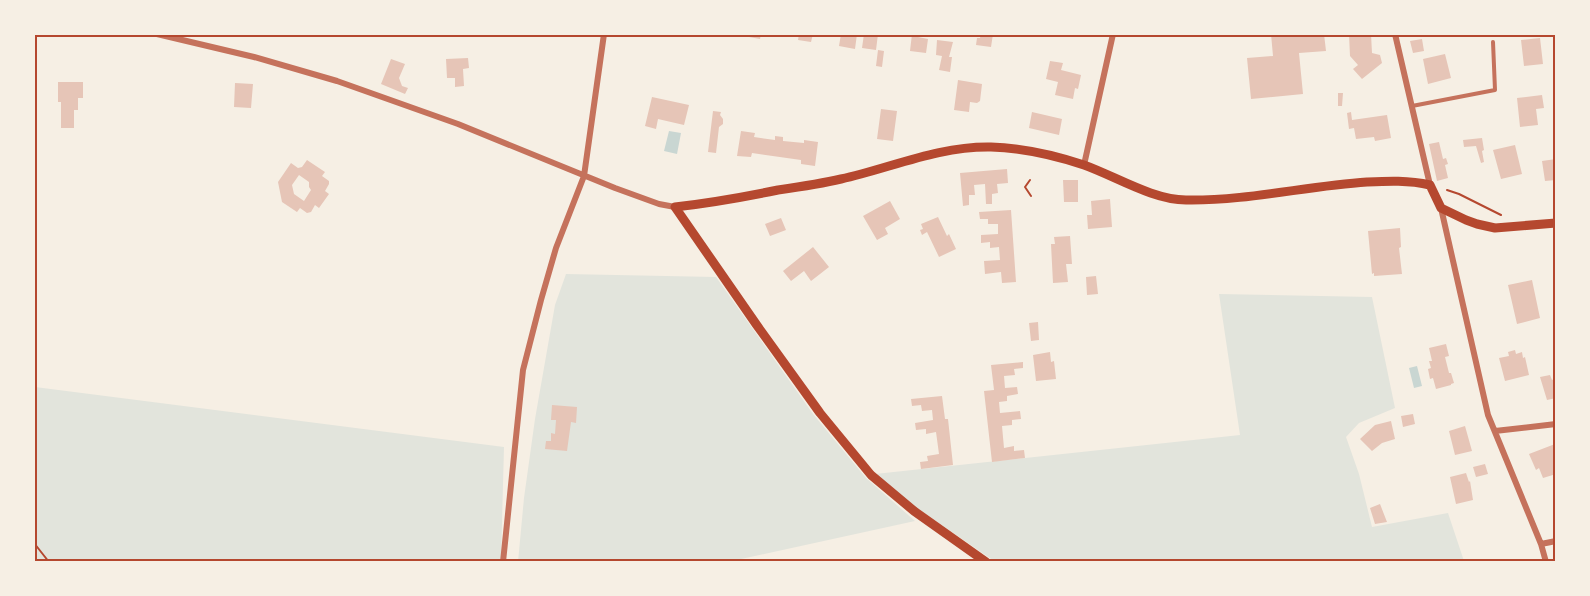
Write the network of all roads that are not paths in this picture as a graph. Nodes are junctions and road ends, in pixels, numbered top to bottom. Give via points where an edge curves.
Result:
1 (157, 34) edge
2 (604, 34) edge
3 (1113, 34) edge
4 (1395, 34) edge
5 (1493, 42) dead end
6 (1412, 107) junction
7 (1084, 165) junction
8 (584, 177) junction
9 (1430, 185) junction
10 (675, 207) junction
11 (1441, 208) junction
12 (1556, 223) edge
13 (1556, 424) edge
14 (1495, 432) junction
15 (1556, 541) edge
16 (1541, 544) junction
17 (503, 561) edge
18 (986, 561) edge
19 (1546, 561) edge

1 - 8 street via 337,81 458,124
2 - 8 street
3 - 7 street
4 - 6 street
5 - 6 lane via 1495,90
6 - 9 street
7 - 9 main road via 1154,194 1183,200 1218,200 1404,180
7 - 10 main road via 1018,148 957,150 928,154 841,179
8 - 10 street
8 - 17 street via 556,248 524,370
9 - 11 main road
10 - 18 main road via 820,413 871,475 914,511
11 - 12 main road via 1495,228
11 - 14 street
13 - 14 street
14 - 16 street
15 - 16 street
16 - 19 street

